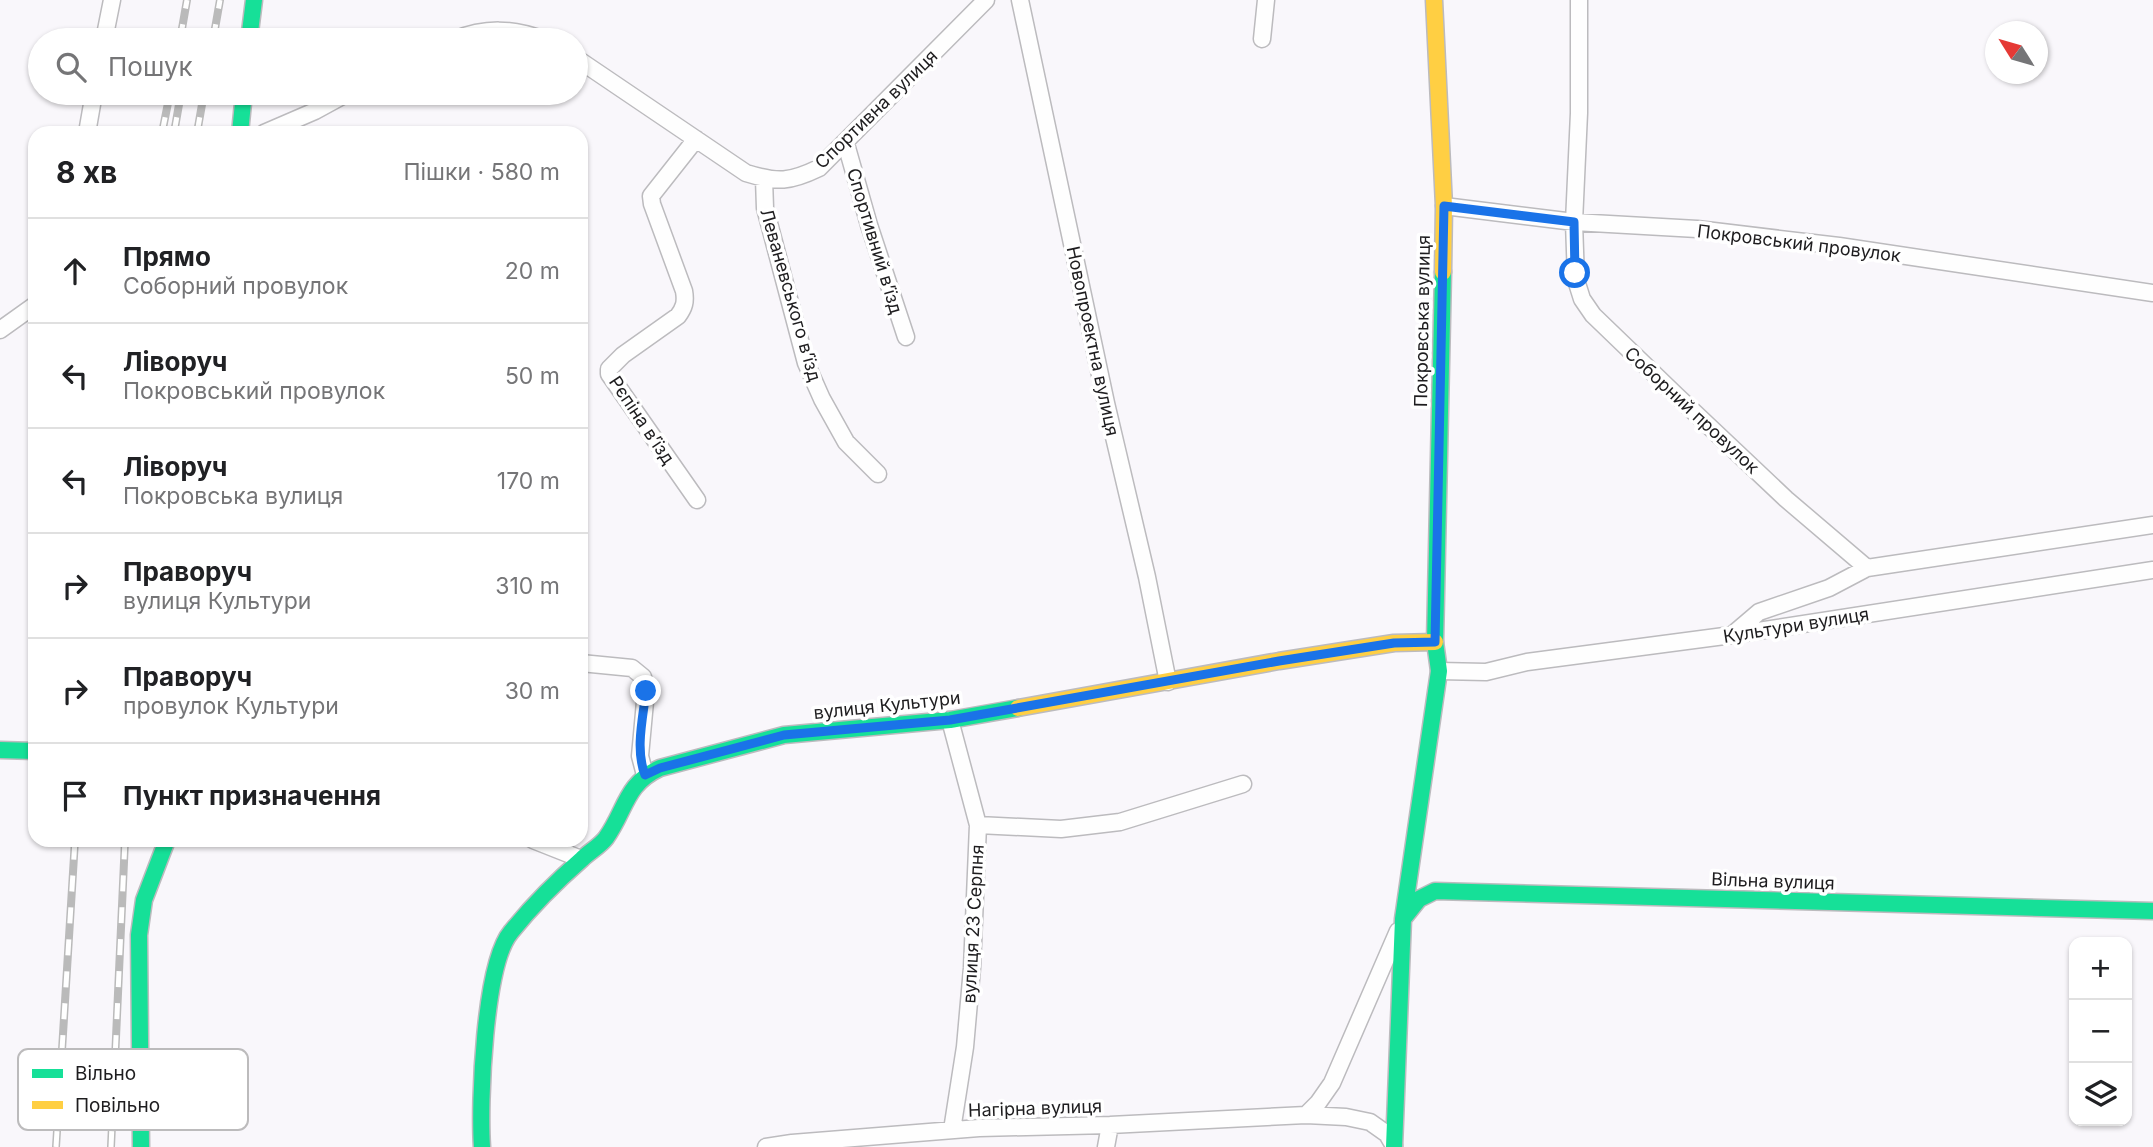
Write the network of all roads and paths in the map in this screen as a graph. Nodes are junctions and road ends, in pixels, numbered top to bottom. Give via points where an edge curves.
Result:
1 (112, 0) edge
2 (254, 0) edge
3 (986, 0) edge
4 (1020, 0) edge
5 (1266, 0) edge
6 (1434, 0) edge
7 (1579, 0) edge
8 (106, 28) edge
9 (250, 28) edge
10 (1262, 39) dead end
11 (588, 66) edge
12 (92, 105) edge
13 (243, 105) edge
14 (326, 105) edge
15 (87, 126) edge
16 (241, 126) edge
17 (280, 126) edge
18 (696, 139) junction
19 (846, 144) junction
20 (764, 179) junction
21 (1444, 206) junction
22 (1574, 222) junction
23 (2153, 293) edge
24 (28, 309) edge
25 (0, 330) edge
26 (906, 337) dead end
27 (878, 474) dead end
28 (697, 500) dead end
29 (2153, 525) edge
30 (1867, 568) junction
31 (2153, 570) edge
32 (1732, 635) junction
33 (1435, 642) junction
34 (588, 664) edge
35 (1439, 671) junction
36 (1168, 682) junction
37 (950, 720) junction
38 (0, 750) edge
39 (28, 751) edge
40 (645, 775) junction
41 (1243, 784) dead end
42 (978, 825) junction
43 (164, 847) edge
44 (551, 847) edge
45 (581, 859) junction
46 (2153, 911) edge
47 (1403, 919) junction
48 (140, 1049) edge
49 (1306, 1115) junction
50 (1110, 1125) junction
51 (952, 1130) junction
52 (792, 1145) edge
53 (1394, 1146) edge
54 (482, 1147) edge
55 (766, 1147) edge
56 (1106, 1147) edge

1 - 8 street
2 - 9 street
3 - 19 street, Спортивна вулиця
4 - 36 street, Новопроектна вулиця
5 - 10 street
6 - 21 street, Покровська вулиця
7 - 22 street, Соборний провулок
11 - 18 street, Спортивна вулиця
12 - 15 street
13 - 16 street
14 - 17 street
18 - 20 street, Спортивна вулиця via 746,173
18 - 28 street, Рєпіна в’їзд via 651,196 684,292 683,309 623,355 609,374
19 - 20 street, Спортивна вулиця via 820,168 799,178
19 - 26 street, Спортивний в’їзд
20 - 27 street, Леваневського в’їзд via 765,208 806,363 846,442
21 - 22 street, Покровський провулок
21 - 33 street, Покровська вулиця
22 - 23 street, Покровський провулок via 1697,229 1839,246
22 - 30 street, Соборний провулок via 1577,286 1593,315 1786,499
24 - 25 street
29 - 30 street
30 - 32 street via 1829,588 1759,612
31 - 32 street, Культури вулиця
32 - 35 street, Культури вулиця via 1528,662 1486,672
33 - 35 street, Нагірна вулиця
33 - 36 street, вулиця Культури via 1394,643
34 - 40 street via 632,668 643,677 646,691 640,756
35 - 47 street, Нагірна вулиця
36 - 37 street, вулиця Культури
37 - 40 street, вулиця Культури via 784,735
37 - 42 street, вулиця 23 Серпня
38 - 39 street
40 - 45 street via 632,788 604,840
41 - 42 street via 1119,822 1061,830
42 - 51 street, вулиця 23 Серпня via 966,1034
43 - 48 street via 144,900 139,935
44 - 45 street
45 - 54 street via 509,934 497,958 484,1066
46 - 47 street, Вільна вулиця via 1435,891 1419,900
47 - 49 street, Нагірна вулиця via 1332,1083
47 - 53 street, Нагірна вулиця
49 - 50 street, Нагірна вулиця
49 - 53 street, Нагірна вулиця via 1370,1122 1387,1134
50 - 51 street, Нагірна вулиця
50 - 56 street
51 - 52 street, Нагірна вулиця
52 - 55 street, Нагірна вулиця

